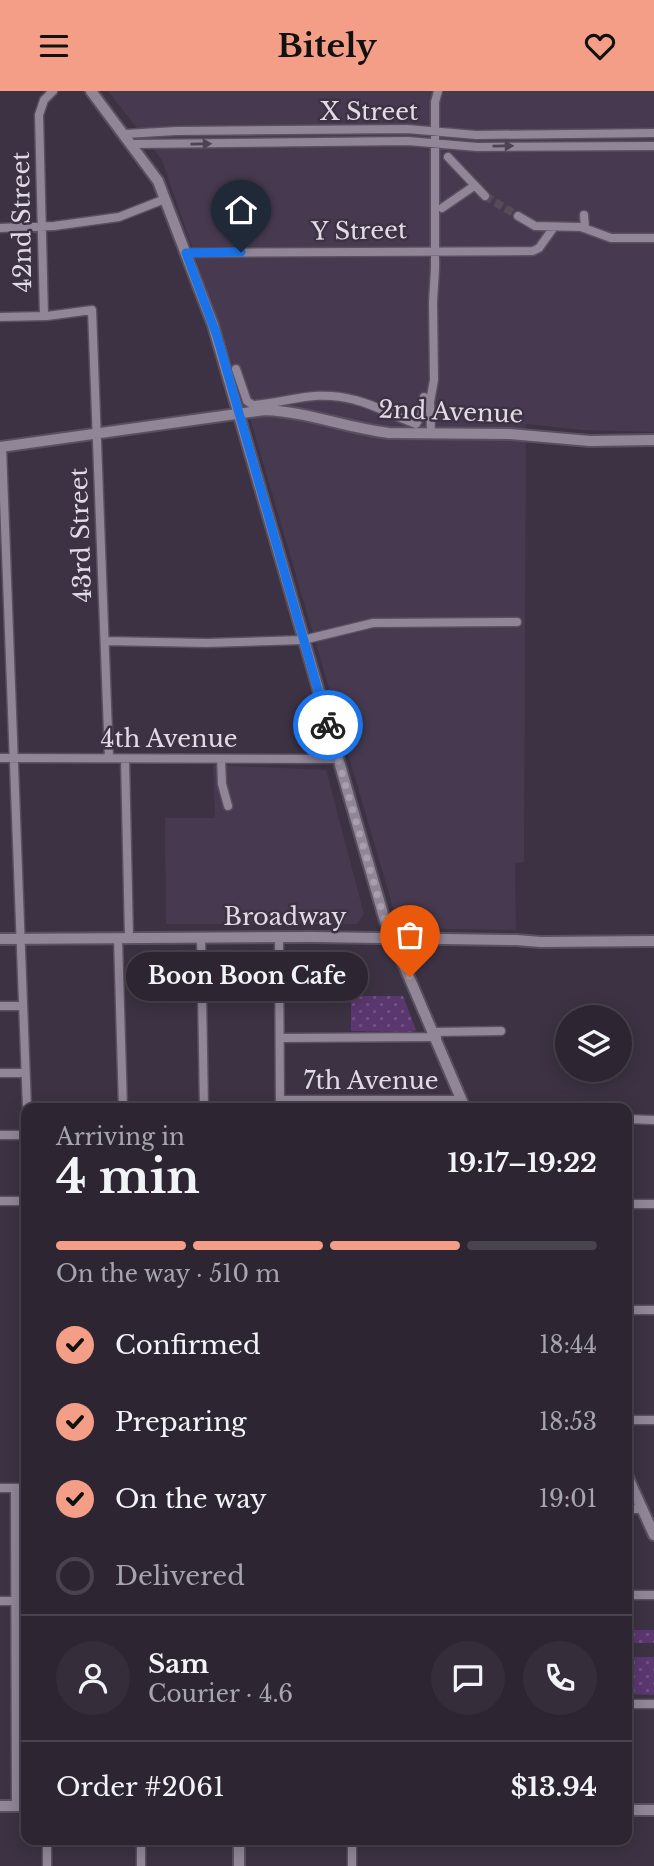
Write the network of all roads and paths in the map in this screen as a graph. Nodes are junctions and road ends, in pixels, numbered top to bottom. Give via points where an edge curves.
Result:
1 (53, 91) edge
2 (91, 91) edge
3 (438, 91) edge
4 (435, 132) junction
5 (654, 133) edge
6 (125, 134) junction
7 (133, 144) junction
8 (435, 144) junction
9 (654, 146) edge
10 (445, 155) dead end
11 (474, 186) junction
12 (485, 196) tunnel mouth
13 (165, 199) junction
14 (442, 208) dead end
15 (584, 215) dead end
16 (518, 216) tunnel mouth
17 (42, 227) junction
18 (554, 227) junction
19 (585, 227) junction
20 (0, 228) edge
21 (654, 238) edge
22 (435, 250) junction
23 (186, 253) junction
24 (44, 316) junction
25 (0, 317) edge
26 (236, 369) dead end
27 (424, 397) dead end
28 (239, 413) junction
29 (97, 433) junction
30 (431, 433) junction
31 (654, 440) edge
32 (1, 447) edge
33 (3, 558) edge
34 (517, 622) dead end
35 (303, 640) junction
36 (104, 641) junction
37 (10, 653) junction
38 (0, 654) edge
39 (0, 758) edge
40 (14, 758) junction
41 (109, 758) junction
42 (125, 758) junction
43 (221, 759) junction
44 (338, 759) junction
45 (229, 806) dead end
46 (123, 937) junction
47 (201, 937) junction
48 (279, 938) junction
49 (392, 938) junction
50 (0, 939) edge
51 (21, 940) junction
52 (654, 941) edge
53 (0, 1006) edge
54 (23, 1006) junction
55 (501, 1031) dead end
56 (435, 1035) junction
57 (280, 1038) junction
58 (0, 1073) edge
59 (25, 1073) junction
60 (27, 1103) edge
61 (123, 1103) edge
62 (204, 1103) edge
63 (280, 1103) edge
64 (464, 1103) edge
65 (632, 1119) edge
66 (654, 1120) edge
67 (0, 1135) edge
68 (21, 1135) edge
69 (0, 1201) edge
70 (21, 1201) edge
71 (632, 1204) edge
72 (654, 1204) edge
73 (632, 1310) edge
74 (654, 1310) edge
75 (632, 1420) edge
76 (654, 1420) edge
77 (632, 1486) edge
78 (0, 1488) edge
79 (15, 1488) junction
80 (21, 1488) edge
81 (632, 1509) edge
82 (643, 1509) junction
83 (653, 1531) edge
84 (632, 1595) edge
85 (654, 1595) edge
86 (0, 1601) edge
87 (15, 1601) junction
88 (21, 1601) edge
89 (16, 1700) junction
90 (21, 1700) edge
91 (632, 1704) edge
92 (654, 1704) edge
93 (0, 1806) edge
94 (21, 1806) edge
95 (632, 1810) edge
96 (654, 1810) edge
97 (47, 1845) edge
98 (141, 1845) edge
99 (239, 1845) edge
100 (352, 1845) edge
101 (47, 1866) edge
102 (141, 1866) edge
103 (239, 1866) edge
104 (352, 1866) edge

1 - 17 street, 42nd Street via 39,115
2 - 6 main road
3 - 4 street
4 - 5 street, X Street
4 - 6 street, X Street
4 - 8 street
6 - 7 main road
7 -> 8 street, X Street
7 - 13 main road via 154,172
8 -> 9 street, X Street
8 - 22 street
10 - 11 street
11 - 12 street
11 - 14 street
13 - 17 street via 119,217
13 - 23 main road
15 - 19 street
16 - 18 street via 535,226
17 - 20 street
17 - 24 street, 42nd Street
18 - 19 street
18 - 22 street, Y Street via 533,251
19 - 21 street via 611,238
22 - 23 street, Y Street
22 - 30 street
23 - 28 main road
24 - 25 street
24 - 29 street, 43rd Street via 92,310
26 - 27 street via 247,401 253,405 297,397 343,397 415,424
28 - 29 main road, 2nd Avenue
28 - 30 main road, 2nd Avenue via 292,412 370,431
28 - 35 main road
29 - 32 main road, 2nd Avenue
29 - 36 street, 43rd Street
30 - 31 main road, 2nd Avenue
32 - 33 street
33 - 37 street
34 - 35 street via 373,623
35 - 36 street
35 - 44 main road
36 - 41 street, 43rd Street
37 - 38 street
37 - 40 street
39 - 40 street, 4th Avenue
40 - 41 street, 4th Avenue
40 - 51 street
41 - 42 street, 4th Avenue
42 - 43 street, 4th Avenue
42 - 46 street
43 - 44 street, 4th Avenue
43 - 45 street
44 - 49 main road
46 - 47 main road, Broadway
46 - 51 main road, Broadway
46 - 61 street
47 - 48 main road, Broadway
47 - 62 street
48 - 49 main road, Broadway
48 - 57 street
49 - 52 main road, Broadway
49 - 56 main road
50 - 51 main road, Broadway
51 - 54 street
53 - 54 street
54 - 59 street
55 - 56 street
56 - 57 street
56 - 64 main road
57 - 63 street
58 - 59 street
59 - 60 street
65 - 66 street
67 - 68 street
69 - 70 street
71 - 72 street
73 - 74 street
75 - 76 street
77 - 82 main road
78 - 79 street
79 - 80 street
79 - 87 street
81 - 82 street
82 - 83 main road
84 - 85 street
86 - 87 street
87 - 88 street
87 - 89 street
89 - 90 street
89 - 94 street
91 - 92 street
93 - 94 main road
95 - 96 main road
97 - 101 street
98 - 102 street
99 - 103 main road
100 - 104 street

